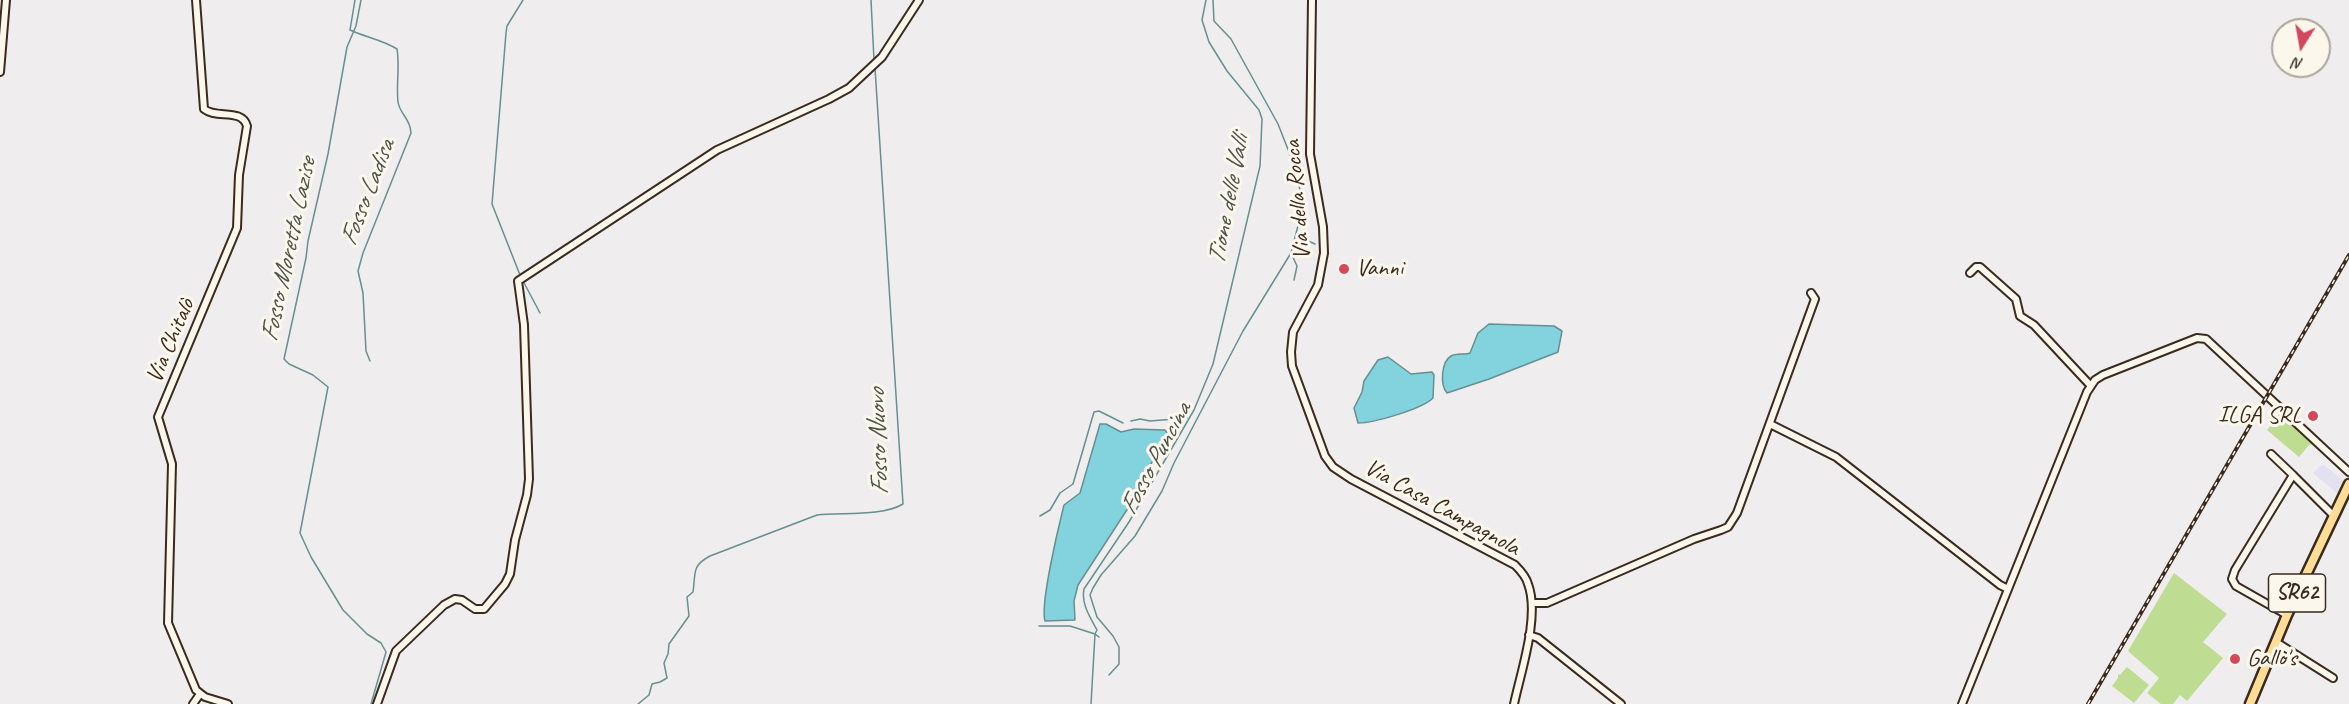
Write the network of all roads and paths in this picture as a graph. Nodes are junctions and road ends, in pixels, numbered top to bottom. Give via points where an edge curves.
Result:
1 (6, 0) edge
2 (196, 0) edge
3 (919, 0) edge
4 (1312, 0) edge
5 (0, 72) edge
6 (1970, 273) dead end
7 (1811, 294) dead end
8 (2090, 385) junction
9 (1770, 424) junction
10 (2271, 454) dead end
11 (1325, 456) joint
12 (2349, 472) edge
13 (2292, 475) junction
14 (2349, 484) edge
15 (2333, 515) junction
16 (2008, 589) junction
17 (1532, 603) junction
18 (2287, 615) junction
19 (1529, 635) junction
20 (2276, 642) junction
21 (2333, 678) dead end
22 (200, 694) junction
23 (193, 704) edge
24 (228, 704) edge
25 (377, 704) edge
26 (1514, 704) edge
27 (1622, 704) edge
28 (1962, 704) edge
29 (2250, 704) edge

1 - 5 street
2 - 22 street, Via Chitalò via 204,109 241,117 248,126 239,175 237,228 158,417 172,464 168,623 192,684
3 - 25 street via 882,57 849,88 717,150 521,279 529,479 510,574 484,609 475,609 462,600 450,601 403,643 392,659
4 - 11 street, Via della Rocca via 1310,154 1324,253 1318,285 1297,322 1290,352
6 - 8 street via 1980,267 2014,297 2019,316 2034,325
7 - 9 street via 1815,299
8 - 12 street via 2103,375 2202,338
8 - 16 street
9 - 16 street via 1836,457
9 - 17 street via 1737,513 1728,527 1547,603
10 - 13 street
11 - 17 street, Via Casa Campagnola via 1351,479 1515,565 1528,583
13 - 15 street
13 - 18 street via 2232,579 2236,586
14 - 15 main road, SR62
15 - 18 main road, SR62
16 - 28 street
17 - 19 street, Via Casa Campagnola
18 - 20 main road, SR62
19 - 26 street, Via Casa Campagnola
19 - 27 street
20 - 21 street
20 - 29 main road, SR62
22 - 23 street
22 - 24 street

